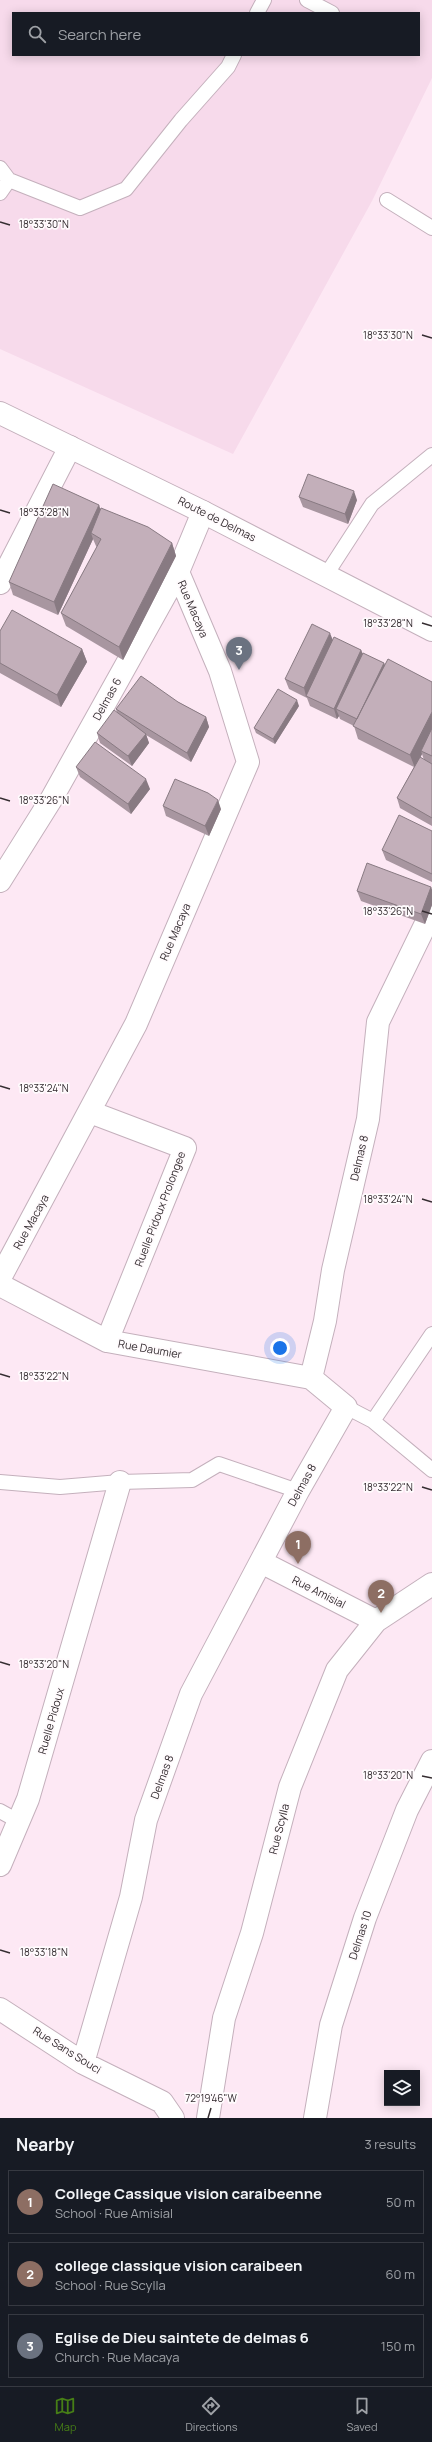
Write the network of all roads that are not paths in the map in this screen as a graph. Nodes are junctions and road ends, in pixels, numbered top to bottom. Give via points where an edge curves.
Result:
1 (264, 0) edge
2 (307, 0) edge
3 (258, 12) edge
4 (330, 12) edge
5 (234, 56) edge
6 (0, 168) edge
7 (9, 180) junction
8 (0, 193) edge
9 (387, 200) dead end
10 (432, 228) edge
11 (0, 412) edge
12 (70, 447) junction
13 (432, 455) edge
14 (203, 512) junction
15 (178, 572) junction
16 (326, 575) junction
17 (0, 583) edge
18 (432, 630) edge
19 (0, 881) edge
20 (432, 911) edge
21 (90, 1112) junction
22 (0, 1278) edge
23 (0, 1285) edge
24 (432, 1334) edge
25 (107, 1341) junction
26 (311, 1378) junction
27 (346, 1407) junction
28 (373, 1421) junction
29 (432, 1470) edge
30 (0, 1482) edge
31 (120, 1482) junction
32 (298, 1492) junction
33 (261, 1562) junction
34 (432, 1584) edge
35 (376, 1621) junction
36 (432, 1761) edge
37 (9, 1816) edge
38 (0, 1865) edge
39 (0, 2009) edge
40 (83, 2063) junction
41 (173, 2118) edge
42 (208, 2118) edge
43 (315, 2118) edge

1 - 3 lane
2 - 4 lane
5 - 7 lane via 228,67 181,120 126,189 80,208
6 - 7 lane
7 - 8 lane
9 - 10 lane
11 - 12 street, Route de Delmas
12 - 14 street, Route de Delmas
12 - 17 street
13 - 16 lane via 372,504
14 - 15 street, Delmas 6
14 - 16 street, Route de Delmas
15 - 19 street, Delmas 6 via 52,798
15 - 21 street, Rue Macaya via 220,671 248,762 136,1024
16 - 18 street, Route de Delmas
20 - 26 street, Delmas 8 via 378,1022 368,1119
21 - 22 street, Rue Macaya
21 - 25 street, Ruelle Pidoux Prolongee via 185,1148
23 - 25 street, Rue Daumier
24 - 28 lane
25 - 26 street, Rue Daumier
26 - 27 street
27 - 28 lane
27 - 32 street, Delmas 8
28 - 29 lane
30 - 31 lane via 60,1487
31 - 32 lane via 192,1480 219,1464
31 - 37 street, Ruelle Pidoux via 30,1792
32 - 33 street, Delmas 8
33 - 35 street, Rue Amisial
33 - 40 street, Delmas 8 via 191,1694 148,1813 131,1897
34 - 35 street, Rue Scylla
35 - 42 street, Rue Scylla via 338,1670 290,1787 252,1933 224,2018
36 - 43 street, Delmas 10 via 407,1810 365,1918 331,2025
37 - 38 street, Ruelle Pidoux
39 - 40 street, Rue Sans Souci
40 - 41 street, Rue Sans Souci via 162,2102

